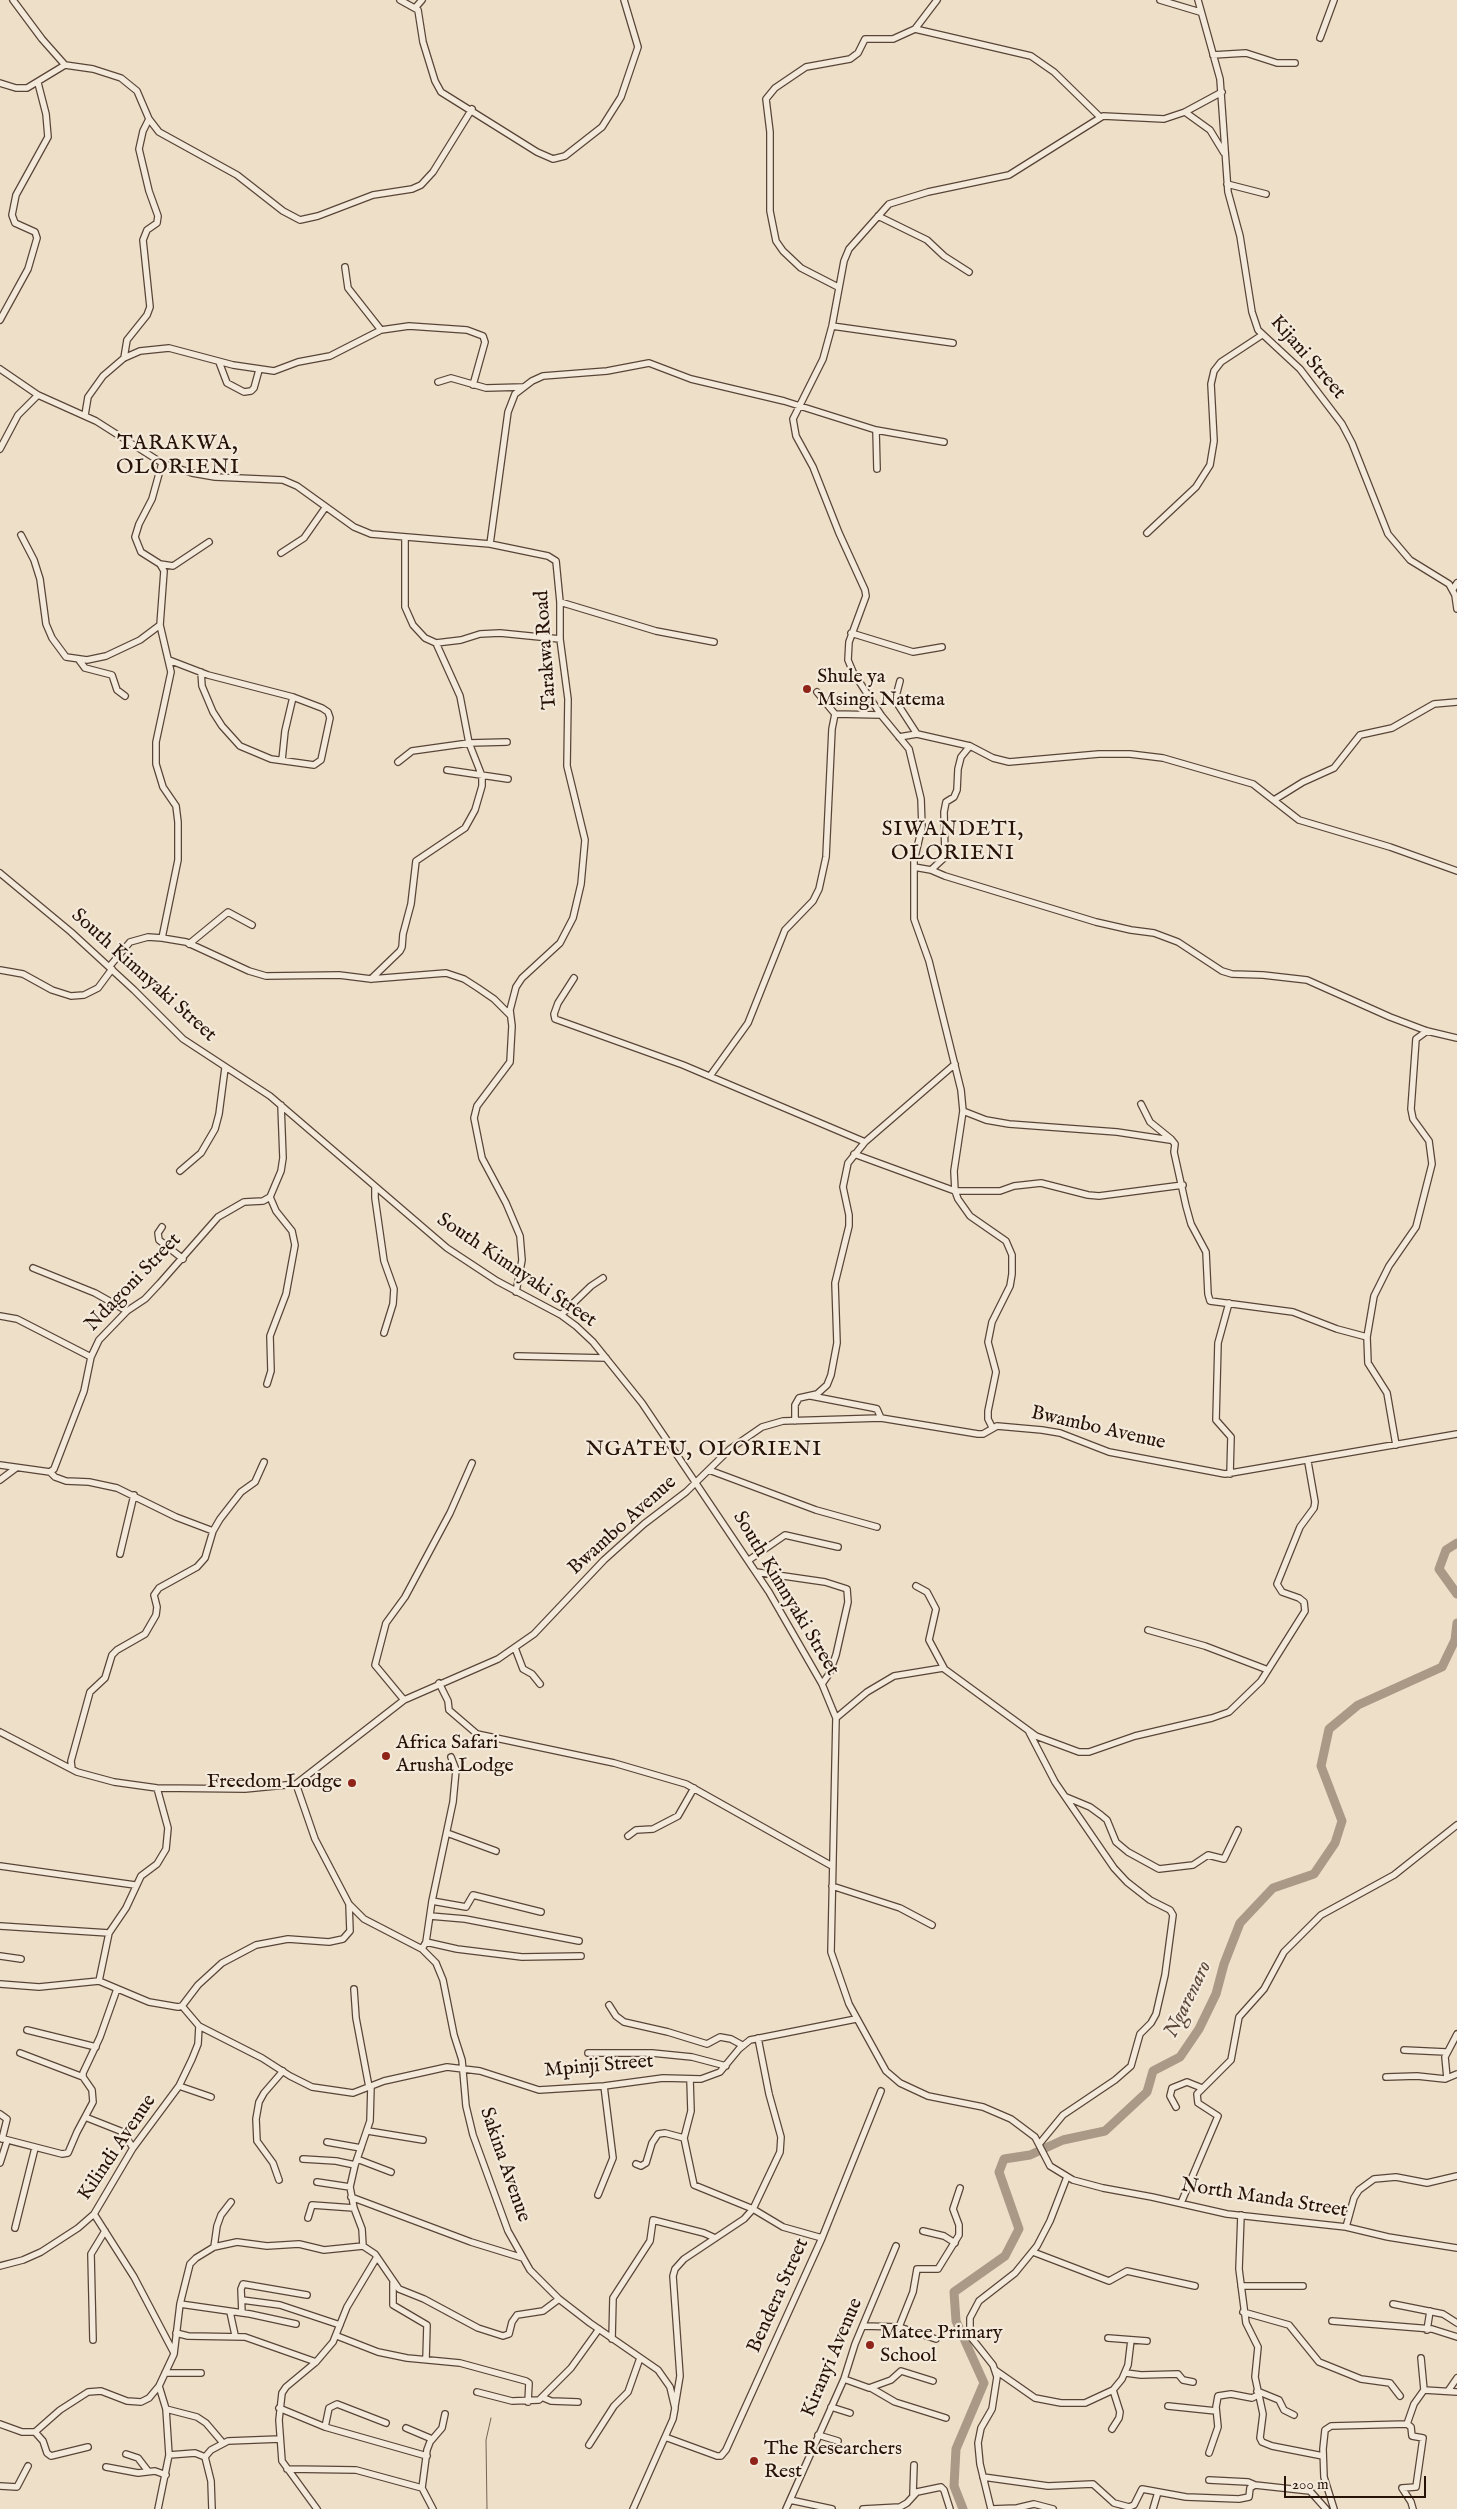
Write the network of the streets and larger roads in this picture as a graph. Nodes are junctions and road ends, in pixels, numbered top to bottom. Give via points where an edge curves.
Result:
1 (14, 0) edge
2 (400, 0) edge
3 (422, 0) edge
4 (624, 0) edge
5 (937, 0) edge
6 (1160, 0) edge
7 (1198, 0) edge
8 (1334, 0) edge
9 (416, 8) junction
10 (1200, 12) junction
11 (914, 29) junction
12 (1320, 38) dead end
13 (1213, 54) junction
14 (1295, 63) dead end
15 (64, 65) junction
16 (0, 83) edge
17 (38, 83) junction
18 (1222, 92) junction
19 (472, 109) junction
20 (1185, 112) junction
21 (1100, 117) junction
22 (149, 119) junction
23 (1225, 155) junction
24 (1227, 184) junction
25 (1266, 194) dead end
26 (878, 216) junction
27 (345, 267) dead end
28 (969, 272) dead end
29 (838, 287) junction
30 (0, 320) edge
31 (832, 326) junction
32 (380, 330) junction
33 (1262, 335) junction
34 (954, 343) dead end
35 (124, 358) junction
36 (219, 362) junction
37 (0, 369) edge
38 (259, 370) junction
39 (438, 382) dead end
40 (473, 385) junction
41 (523, 387) junction
42 (38, 395) junction
43 (799, 406) junction
44 (85, 415) junction
45 (876, 430) junction
46 (944, 442) dead end
47 (0, 449) edge
48 (162, 463) junction
49 (877, 469) dead end
50 (325, 508) junction
51 (1147, 533) dead end
52 (21, 535) dead end
53 (405, 537) junction
54 (209, 542) dead end
55 (490, 544) junction
56 (281, 553) dead end
57 (160, 564) junction
58 (1457, 583) edge
59 (1453, 589) junction
60 (560, 602) junction
61 (1457, 610) edge
62 (160, 625) junction
63 (851, 633) junction
64 (560, 639) junction
65 (714, 642) dead end
66 (436, 643) junction
67 (942, 646) dead end
68 (79, 660) junction
69 (169, 660) junction
70 (201, 672) junction
71 (900, 681) dead end
72 (817, 692) dead end
73 (125, 696) dead end
74 (293, 697) junction
75 (1457, 702) edge
76 (835, 714) junction
77 (881, 715) junction
78 (917, 734) junction
79 (899, 737) junction
80 (507, 742) dead end
81 (469, 743) junction
82 (970, 746) junction
83 (282, 760) junction
84 (398, 762) dead end
85 (447, 770) dead end
86 (482, 776) junction
87 (508, 779) dead end
88 (1274, 800) junction
89 (914, 867) junction
90 (930, 870) junction
91 (1457, 871) edge
92 (0, 873) edge
93 (252, 925) dead end
94 (162, 938) junction
95 (189, 944) junction
96 (111, 968) junction
97 (0, 970) edge
98 (574, 978) dead end
99 (371, 979) junction
100 (510, 1016) junction
101 (1427, 1030) junction
102 (1457, 1038) edge
103 (955, 1064) junction
104 (225, 1068) junction
105 (710, 1076) junction
106 (1141, 1104) dead end
107 (281, 1105) junction
108 (963, 1111) junction
109 (1172, 1140) junction
110 (865, 1142) junction
111 (854, 1154) junction
112 (180, 1171) dead end
113 (1183, 1185) junction
114 (375, 1187) junction
115 (955, 1191) junction
116 (270, 1197) junction
117 (162, 1227) dead end
118 (183, 1259) junction
119 (33, 1268) dead end
120 (603, 1278) dead end
121 (516, 1292) junction
122 (1229, 1303) junction
123 (127, 1311) junction
124 (561, 1315) junction
125 (0, 1316) edge
126 (384, 1333) dead end
127 (1367, 1337) junction
128 (517, 1356) dead end
129 (92, 1357) junction
130 (606, 1358) junction
131 (267, 1384) dead end
132 (811, 1396) junction
133 (881, 1418) junction
134 (794, 1421) junction
135 (992, 1427) junction
136 (1457, 1434) edge
137 (1396, 1445) junction
138 (264, 1462) dead end
139 (1308, 1462) junction
140 (472, 1463) dead end
141 (0, 1464) edge
142 (16, 1468) junction
143 (709, 1470) junction
144 (50, 1472) junction
145 (1230, 1474) junction
146 (0, 1480) edge
147 (695, 1483) junction
148 (134, 1495) junction
149 (877, 1527) dead end
150 (213, 1531) junction
151 (838, 1547) dead end
152 (120, 1554) dead end
153 (749, 1560) junction
154 (756, 1572) junction
155 (916, 1586) dead end
156 (1148, 1630) dead end
157 (515, 1648) junction
158 (944, 1668) junction
159 (1268, 1670) junction
160 (438, 1684) junction
161 (540, 1684) dead end
162 (822, 1684) junction
163 (404, 1700) junction
164 (836, 1718) junction
165 (1028, 1730) junction
166 (0, 1732) edge
167 (451, 1757) dead end
168 (72, 1769) junction
169 (296, 1784) junction
170 (157, 1788) junction
171 (694, 1788) junction
172 (1066, 1798) junction
173 (1457, 1824) edge
174 (1238, 1830) dead end
175 (447, 1833) junction
176 (628, 1836) dead end
177 (496, 1851) dead end
178 (0, 1866) edge
179 (832, 1866) junction
180 (136, 1886) junction
181 (832, 1886) junction
182 (432, 1901) junction
183 (349, 1904) junction
184 (541, 1912) dead end
185 (430, 1916) junction
186 (932, 1925) dead end
187 (0, 1926) edge
188 (109, 1933) junction
189 (579, 1941) dead end
190 (426, 1942) junction
191 (422, 1949) junction
192 (0, 1956) edge
193 (580, 1956) dead end
194 (21, 1958) dead end
195 (99, 1980) junction
196 (0, 1984) edge
197 (117, 1989) junction
198 (354, 1989) dead end
199 (609, 2005) dead end
200 (182, 2006) junction
201 (858, 2021) junction
202 (199, 2026) junction
203 (26, 2030) dead end
204 (1457, 2034) edge
205 (758, 2038) junction
206 (742, 2046) junction
207 (96, 2047) junction
208 (1404, 2050) dead end
209 (1446, 2052) junction
210 (20, 2053) dead end
211 (588, 2053) dead end
212 (726, 2066) junction
213 (464, 2068) junction
214 (283, 2071) junction
215 (1457, 2074) edge
216 (83, 2077) junction
217 (1386, 2077) dead end
218 (1447, 2078) junction
219 (690, 2079) junction
220 (179, 2086) junction
221 (370, 2086) junction
222 (604, 2086) junction
223 (1202, 2088) junction
224 (881, 2091) dead end
225 (211, 2097) dead end
226 (1176, 2107) dead end
227 (0, 2114) edge
228 (85, 2117) junction
229 (368, 2131) junction
230 (684, 2138) junction
231 (3, 2139) edge
232 (423, 2140) dead end
233 (327, 2142) dead end
234 (1040, 2143) junction
235 (35, 2148) junction
236 (133, 2148) junction
237 (361, 2148) junction
238 (303, 2159) dead end
239 (356, 2162) junction
240 (0, 2163) edge
241 (636, 2164) dead end
242 (391, 2172) dead end
243 (1457, 2176) edge
244 (1067, 2177) junction
245 (279, 2180) dead end
246 (317, 2182) dead end
247 (350, 2187) junction
248 (960, 2188) dead end
249 (598, 2195) dead end
250 (351, 2197) junction
251 (231, 2202) dead end
252 (1181, 2203) junction
253 (354, 2208) junction
254 (753, 2209) junction
255 (94, 2214) junction
256 (1241, 2216) junction
257 (308, 2218) dead end
258 (1346, 2227) junction
259 (15, 2228) dead end
260 (105, 2231) junction
261 (923, 2231) dead end
262 (715, 2238) junction
263 (822, 2238) junction
264 (955, 2243) junction
265 (363, 2246) junction
266 (896, 2246) dead end
267 (214, 2247) junction
268 (1457, 2248) edge
269 (1033, 2252) junction
270 (377, 2257) junction
271 (523, 2258) junction
272 (0, 2266) edge
273 (393, 2282) junction
274 (1195, 2286) dead end
275 (1240, 2286) junction
276 (1303, 2286) dead end
277 (308, 2295) dead end
278 (560, 2299) junction
279 (242, 2300) junction
280 (180, 2304) junction
281 (1393, 2304) dead end
282 (1430, 2311) junction
283 (230, 2312) junction
284 (1243, 2312) junction
285 (242, 2313) junction
286 (1332, 2320) dead end
287 (1457, 2323) edge
288 (296, 2324) dead end
289 (340, 2325) junction
290 (864, 2326) junction
291 (899, 2327) junction
292 (599, 2329) junction
293 (1427, 2330) junction
294 (176, 2333) junction
295 (235, 2336) junction
296 (337, 2336) junction
297 (1457, 2336) edge
298 (1108, 2338) dead end
299 (612, 2339) junction
300 (936, 2339) dead end
301 (93, 2340) dead end
302 (1131, 2340) junction
303 (1147, 2340) dead end
304 (174, 2354) junction
305 (640, 2358) junction
306 (1421, 2358) dead end
307 (426, 2359) junction
308 (316, 2362) junction
309 (996, 2370) junction
310 (201, 2372) dead end
311 (1126, 2372) junction
312 (165, 2373) junction
313 (1457, 2378) edge
314 (844, 2379) junction
315 (933, 2381) dead end
316 (1194, 2382) dead end
317 (159, 2386) junction
318 (871, 2388) junction
319 (1113, 2390) junction
320 (1424, 2390) junction
321 (1448, 2391) junction
322 (477, 2392) dead end
323 (1457, 2392) edge
324 (1258, 2393) junction
325 (1400, 2396) dead end
326 (544, 2398) junction
327 (528, 2402) junction
328 (578, 2402) dead end
329 (1168, 2406) dead end
330 (831, 2407) junction
331 (279, 2408) junction
332 (675, 2408) junction
333 (166, 2409) junction
334 (1216, 2411) junction
335 (850, 2413) dead end
336 (445, 2414) dead end
337 (1294, 2415) dead end
338 (946, 2418) dead end
339 (386, 2423) dead end
340 (0, 2424) edge
341 (1407, 2424) junction
342 (325, 2427) junction
343 (406, 2428) dead end
344 (1112, 2429) dead end
345 (35, 2432) junction
346 (818, 2435) junction
347 (665, 2437) junction
348 (280, 2439) junction
349 (432, 2439) junction
350 (838, 2441) dead end
351 (223, 2443) junction
352 (589, 2445) dead end
353 (88, 2447) dead end
354 (1209, 2453) dead end
355 (126, 2454) dead end
356 (169, 2455) junction
357 (427, 2456) junction
358 (1323, 2456) junction
359 (205, 2457) junction
360 (28, 2466) dead end
361 (914, 2466) dead end
362 (106, 2467) dead end
363 (286, 2469) junction
364 (148, 2472) junction
365 (166, 2475) junction
366 (983, 2477) junction
367 (1209, 2480) dead end
368 (1255, 2485) junction
369 (0, 2486) edge
370 (422, 2488) junction
371 (1158, 2492) junction
372 (913, 2494) junction
373 (790, 2500) junction
374 (158, 2509) edge
375 (212, 2509) edge
376 (317, 2509) edge
377 (433, 2509) edge
378 (633, 2509) edge
379 (786, 2509) edge
380 (832, 2509) edge
381 (863, 2509) edge
382 (950, 2509) edge
383 (991, 2509) edge
384 (1053, 2509) edge
385 (1153, 2509) edge
386 (1326, 2509) edge
387 (1334, 2509) edge
388 (1413, 2509) edge

1 - 15 street
2 - 9 street
3 - 9 street
4 - 19 street via 638,44 626,85 602,127 565,156 546,157
5 - 11 street
6 - 10 street
7 - 10 street, Kijani Street
8 - 12 street
9 - 19 street via 422,42 438,86 442,92
10 - 13 street, Kijani Street
11 - 21 street via 1031,56 1054,72
11 - 29 street via 893,38 865,39 858,53 850,59 806,67 775,88 766,99 770,132 770,211 776,241 801,268
13 - 14 street via 1246,53 1277,63
13 - 18 street, Kijani Street
15 - 17 street
15 - 22 street via 105,72 128,82 137,91
16 - 17 street via 22,88
17 - 30 street via 48,120 48,137 16,195 12,215 15,223 35,232 37,238 28,269
18 - 20 street
18 - 23 street, Kijani Street
19 - 22 street via 433,172 421,185 368,197 306,220 293,218 237,175 167,138
20 - 21 street via 1160,120
20 - 23 street via 1210,130
21 - 26 street via 1008,175 896,201
22 - 35 street via 139,149 158,216 157,223 147,230 143,240 150,307 127,340
23 - 24 street, Kijani Street
24 - 25 street
24 - 33 street, Kijani Street via 1240,236 1252,312
26 - 28 street via 927,240
26 - 29 street via 849,249
27 - 32 street via 348,288
29 - 31 street
31 - 34 street
31 - 43 street via 823,359
32 - 38 street via 330,356 274,371
32 - 40 street via 420,326 481,334 485,342
33 - 51 street via 1214,370 1211,384 1214,441 1210,465 1196,487
33 - 59 street, Kijani Street via 1300,369 1342,424 1394,544 1410,560
35 - 36 street via 149,349 169,348
35 - 44 street via 96,384 88,397
36 - 38 street
36 - 38 street via 227,383 244,392 252,391
37 - 42 street, Tarakwa Road
39 - 40 street via 451,378
40 - 41 street
41 - 43 street via 543,376 606,371 649,363 691,379
41 - 55 street via 515,394 508,412
42 - 44 street, Tarakwa Road
42 - 47 street via 18,415
43 - 45 street
43 - 63 street via 793,419 796,436 813,466 865,590 866,596
44 - 48 street, Tarakwa Road
45 - 46 street
45 - 49 street
48 - 50 street, Tarakwa Road via 205,476 283,480 297,486
48 - 57 street via 152,500 135,537 141,552
50 - 53 street, Tarakwa Road via 371,534
50 - 56 street via 304,538
52 - 68 street via 38,573 46,624 52,638 62,654
53 - 55 street, Tarakwa Road
53 - 66 street via 405,607 413,625 425,638
54 - 57 street via 176,565
55 - 60 street, Tarakwa Road via 554,558
57 - 62 street via 164,578
58 - 59 street
59 - 61 street
60 - 64 street, Tarakwa Road
60 - 65 street via 656,631
62 - 68 street via 140,640 106,656
62 - 69 street
63 - 67 street via 913,652
63 - 77 street via 848,660
64 - 66 street via 488,633
64 - 100 street, Tarakwa Road via 568,699 567,766 585,840 581,884 567,931 560,943 522,978 511,1003
66 - 81 street via 460,696
68 - 73 street via 85,668 112,675 117,690
69 - 70 street
69 - 94 street via 170,685 155,753 158,774 178,813 178,860
70 - 74 street
70 - 83 street via 205,696 231,738 256,754
71 - 78 street via 895,700
72 - 76 street
74 - 83 street
74 - 83 street via 328,712 330,718 324,754 318,764
75 - 88 street via 1434,704 1392,728 1360,735 1334,768
76 - 77 street
76 - 105 street via 826,857 818,894 784,930 751,1018
77 - 79 street
78 - 79 street
78 - 82 street
79 - 89 street via 909,749 921,799 922,827
80 - 81 street
81 - 84 street via 412,751
81 - 86 street
82 - 88 street via 993,758 1010,762 1099,754 1163,758 1241,778
82 - 90 street via 961,756 957,790 954,797 946,802 945,857
85 - 86 street
86 - 87 street
86 - 99 street via 479,799 465,828 416,862 402,947
88 - 91 street via 1299,820
89 - 90 street
89 - 103 street via 914,919 929,961
90 - 101 street via 1096,922 1154,933 1178,942 1222,971 1232,974 1307,980
92 - 96 street, South Kimnyaki Street
93 - 95 street via 228,912
94 - 95 street
94 - 96 street via 148,937 130,942
95 - 99 street via 259,974 339,975
96 - 97 street via 98,988 84,995 71,996 22,974
96 - 104 street, South Kimnyaki Street via 183,1040
98 - 105 street via 558,1003 555,1019
99 - 100 street via 446,973 478,988
100 - 121 street, Tarakwa Road via 510,1062 477,1106 474,1118 482,1158 520,1236 522,1260
101 - 102 street
101 - 127 street via 1416,1039 1411,1109 1413,1119 1429,1141 1432,1164 1416,1226 1389,1266 1374,1296
103 - 108 street
103 - 110 street
104 - 107 street, South Kimnyaki Street
104 - 112 street via 215,1129 200,1153
105 - 110 street
106 - 109 street via 1150,1122
107 - 114 street, South Kimnyaki Street
107 - 116 street via 283,1158
108 - 109 street via 986,1120 1010,1124 1117,1132
108 - 115 street via 954,1171
109 - 113 street
110 - 111 street
111 - 115 street
111 - 132 street via 844,1176 849,1222 834,1287 837,1347 830,1380
113 - 115 street via 1099,1196 1041,1183 1000,1191
113 - 122 street via 1191,1224 1206,1252 1210,1301
114 - 121 street, South Kimnyaki Street via 453,1252
114 - 126 street via 384,1261 394,1289
115 - 135 street via 970,1216 1006,1241 1012,1255 1010,1286 992,1322 988,1342 996,1372 988,1411
116 - 118 street, Ndagoni Street via 244,1202 229,1209 218,1217
116 - 131 street via 276,1211 292,1231 295,1244 286,1294 270,1336 271,1371
117 - 118 street via 158,1233 159,1240
118 - 123 street, Ndagoni Street via 145,1299
119 - 123 street via 95,1293
120 - 124 street
121 - 124 street, South Kimnyaki Street
122 - 127 street via 1293,1312
122 - 145 street via 1218,1343 1216,1420 1230,1434
123 - 129 street, Ndagoni Street via 99,1340
124 - 130 street, South Kimnyaki Street via 586,1334
125 - 129 street via 17,1319
127 - 137 street via 1368,1363 1387,1393
128 - 130 street
129 - 144 street, Ndagoni Street via 86,1385 58,1462
130 - 147 street, South Kimnyaki Street via 642,1403
132 - 133 street via 877,1409
132 - 134 street via 801,1396 796,1401
133 - 134 street, Bwambo Avenue
133 - 135 street, Bwambo Avenue via 970,1434 983,1434
134 - 143 street, Bwambo Avenue via 782,1421 754,1431
135 - 145 street, Bwambo Avenue via 1001,1425 1052,1431 1109,1452
136 - 137 street, Bwambo Avenue
137 - 139 street, Bwambo Avenue
138 - 150 street via 255,1482 234,1499
139 - 145 street, Bwambo Avenue
139 - 159 street via 1314,1508 1300,1527 1277,1584 1282,1592 1304,1602 1305,1611
140 - 163 street via 405,1597 386,1623 375,1666
141 - 142 street
142 - 144 street
142 - 146 street
143 - 147 street, Bwambo Avenue
143 - 149 street via 816,1510
144 - 148 street via 66,1481 103,1484
147 - 153 street, South Kimnyaki Street
147 - 157 street, Bwambo Avenue via 604,1560 534,1634
148 - 150 street
148 - 152 street
150 - 168 street via 205,1558 197,1567 159,1588 154,1595 158,1607 156,1615 145,1634 112,1655 105,1678 90,1692 71,1761
151 - 153 street via 785,1535
153 - 154 street, South Kimnyaki Street
154 - 162 street, South Kimnyaki Street
154 - 162 street via 831,1583 847,1589 848,1602 835,1660
155 - 158 street via 927,1592 936,1609 929,1640
156 - 159 street via 1205,1646
157 - 160 street, Bwambo Avenue via 498,1659
157 - 161 street via 523,1669
158 - 164 street via 894,1676 867,1692
158 - 165 street
159 - 165 street via 1243,1700 1224,1715 1135,1736 1089,1752 1071,1750
160 - 163 street, Bwambo Avenue
160 - 171 street via 451,1712 480,1735 614,1763
162 - 164 street, South Kimnyaki Street
163 - 169 street, Bwambo Avenue
164 - 179 street, South Kimnyaki Street
165 - 172 street via 1054,1782
166 - 168 street
167 - 175 street via 456,1770 455,1789
168 - 170 street via 92,1778
169 - 170 street via 245,1789
169 - 183 street, Sakina Avenue via 314,1840
170 - 180 street via 168,1828 166,1849
171 - 176 street via 678,1816 653,1829 636,1830
171 - 179 street
172 - 174 street via 1101,1814 1116,1842 1159,1869 1193,1865 1208,1855 1224,1859
172 - 234 street via 1118,1873 1173,1915 1156,2014 1140,2034 1132,2066 1064,2115
173 - 223 street via 1394,1875 1321,1916 1288,1948 1264,1989 1239,2017 1232,2060
175 - 177 street
175 - 182 street
178 - 180 street
179 - 181 street, South Kimnyaki Street
180 - 188 street
181 - 186 street via 900,1908
181 - 201 street, South Kimnyaki Street via 831,1952 840,1985
182 - 184 street via 466,1907 473,1895
182 - 185 street
183 - 191 street, Sakina Avenue via 364,1918
183 - 200 street via 350,1931 343,1939 329,1942 288,1939 256,1945 222,1963 198,1985
185 - 189 street via 465,1919
185 - 190 street
187 - 188 street
188 - 195 street
190 - 191 street
190 - 193 street via 522,1957
191 - 213 street, Sakina Avenue via 436,1963 443,1980
192 - 194 street
195 - 196 street via 39,1987
195 - 197 street
197 - 200 street via 149,2002
197 - 207 street
198 - 221 street via 358,2032
199 - 206 street via 624,2022 707,2044 720,2037
200 - 202 street
201 - 205 street, Mpinji Street
201 - 234 street via 883,2066 900,2083 928,2096 983,2107 1000,2114 1028,2130
202 - 214 street, Mpinji Street
202 - 220 street, Kilindi Avenue via 198,2044
203 - 207 street
204 - 209 street
205 - 206 street, Mpinji Street
205 - 254 street via 781,2143 778,2159
206 - 212 street, Mpinji Street
207 - 216 street
208 - 209 street
209 - 218 street
210 - 216 street
211 - 212 street via 635,2052
212 - 219 street, Mpinji Street via 717,2074
213 - 221 street, Mpinji Street via 430,2070
213 - 222 street, Mpinji Street via 539,2090
213 - 271 street, Sakina Avenue via 466,2106 473,2135 508,2231
214 - 221 street, Mpinji Street via 306,2084 327,2090 353,2093
214 - 245 street via 264,2093 256,2118 257,2141 273,2162
215 - 218 street
216 - 228 street via 91,2086 94,2099
217 - 218 street
219 - 222 street, Mpinji Street via 663,2078
219 - 230 street via 690,2110
220 - 225 street
220 - 236 street, Kilindi Avenue
221 - 229 street via 372,2105
222 - 249 street via 613,2158
223 - 226 street via 1187,2082 1172,2088 1170,2096
223 - 252 street via 1197,2094 1197,2102 1218,2116
224 - 263 street, Bendera Street
227 - 231 street via 7,2119
228 - 235 street via 68,2153
228 - 236 street via 123,2132
229 - 232 street
229 - 237 street
230 - 241 street via 658,2134 646,2163
230 - 254 street via 694,2185
231 - 235 street
231 - 240 street
233 - 237 street
234 - 244 street, North Manda Street via 1050,2166
235 - 259 street
236 - 255 street, Kilindi Avenue
237 - 239 street
238 - 239 street
239 - 242 street
239 - 247 street
243 - 258 street via 1427,2183 1396,2177 1374,2179 1354,2198
244 - 252 street, North Manda Street via 1103,2188
244 - 269 street via 1050,2221
246 - 247 street
247 - 250 street
248 - 264 street via 953,2209 960,2231
250 - 253 street
250 - 271 street
251 - 267 street via 219,2220
252 - 256 street, North Manda Street
253 - 257 street via 312,2205
253 - 265 street via 362,2229
254 - 262 street
254 - 263 street via 783,2228
255 - 260 street
255 - 272 street, Kilindi Avenue via 41,2252
256 - 258 street, North Manda Street
256 - 275 street
258 - 268 street, North Manda Street
260 - 301 street via 91,2254
260 - 304 street via 134,2277
261 - 264 street via 944,2236
262 - 299 street via 653,2220 650,2242 613,2298
262 - 332 street via 678,2264 673,2276 680,2376
263 - 347 street, Bendera Street via 724,2454 717,2456
264 - 291 street via 938,2270 917,2269 913,2292
265 - 267 street via 324,2250 299,2244 267,2246 237,2242
265 - 270 street
266 - 290 street, Kiranyi Avenue
267 - 280 street via 190,2264
269 - 274 street via 1109,2281 1127,2271
269 - 309 street via 1015,2273 980,2301 970,2318 970,2336
270 - 273 street
270 - 289 street
271 - 278 street, Sakina Avenue via 530,2270
273 - 278 street via 405,2293 502,2336 509,2334 517,2315 543,2311
273 - 307 street via 393,2305 427,2325
275 - 276 street
275 - 284 street
277 - 279 street via 243,2284
278 - 292 street, Sakina Avenue
279 - 285 street
279 - 289 street via 280,2305
280 - 283 street
280 - 294 street
281 - 282 street
282 - 287 street via 1443,2314
282 - 293 street
283 - 285 street
283 - 295 street
284 - 324 street via 1258,2347 1255,2368
284 - 325 street via 1289,2325 1319,2362 1361,2379 1390,2383
285 - 288 street
286 - 293 street
289 - 296 street
290 - 291 street
290 - 314 street, Kiranyi Avenue
291 - 300 street
292 - 299 street, Sakina Avenue
292 - 326 street
293 - 297 street
294 - 295 street via 198,2337
294 - 304 street
295 - 308 street
296 - 307 street via 378,2352
296 - 308 street
298 - 302 street
299 - 305 street, Sakina Avenue
302 - 303 street
302 - 311 street
304 - 312 street
305 - 332 street, Sakina Avenue via 666,2378
305 - 352 street via 628,2392 614,2406
306 - 320 street
307 - 327 street via 460,2363 528,2381
308 - 331 street via 286,2387
309 - 319 street via 1031,2396 1043,2400 1085,2403
309 - 366 street via 995,2397 978,2443
310 - 312 street
311 - 316 street via 1178,2374 1182,2380
311 - 319 street
312 - 317 street
313 - 321 street
314 - 318 street
314 - 330 street, Kiranyi Avenue
315 - 318 street via 901,2371 894,2378
317 - 333 street
317 - 345 street via 141,2402 127,2401 101,2390 88,2392
318 - 338 street via 895,2402
319 - 344 street via 1120,2412
320 - 321 street
320 - 341 street via 1414,2404
321 - 323 street
322 - 327 street
324 - 334 street via 1252,2398 1220,2394
324 - 337 street via 1279,2400 1284,2410
324 - 358 street via 1263,2414 1262,2442
326 - 327 street
326 - 328 street
329 - 334 street
330 - 335 street
330 - 346 street, Kiranyi Avenue
331 - 342 street
331 - 348 street
332 - 347 street
333 - 351 street via 197,2417
333 - 356 street
334 - 354 street via 1218,2428
336 - 349 street via 442,2428
339 - 342 street via 337,2404 329,2408
340 - 345 street via 22,2432
341 - 358 street via 1329,2426 1324,2436
341 - 388 street via 1411,2427 1411,2435 1423,2438 1416,2487 1404,2487 1402,2490
342 - 357 street
343 - 349 street
345 - 353 street via 51,2456
346 - 350 street
346 - 373 street, Kiranyi Avenue
347 - 378 street
348 - 351 street
348 - 363 street via 282,2462
349 - 357 street
351 - 359 street
355 - 364 street via 138,2458
356 - 359 street via 195,2453
356 - 365 street
357 - 370 street
358 - 387 street via 1325,2482
359 - 375 street via 211,2481
360 - 369 street via 17,2487
361 - 372 street
362 - 364 street
363 - 370 street via 356,2470
363 - 376 street
364 - 365 street via 155,2470
365 - 374 street
366 - 371 street via 1048,2486 1093,2484 1114,2503 1129,2507 1134,2505 1142,2488
366 - 383 street
367 - 368 street
368 - 371 street via 1250,2488 1249,2497 1239,2499 1207,2499
368 - 386 street via 1310,2491
370 - 377 street
371 - 385 street
372 - 381 street via 900,2507
372 - 382 street via 941,2487
373 - 379 street, Kiranyi Avenue
373 - 380 street
383 - 384 street via 1034,2504

